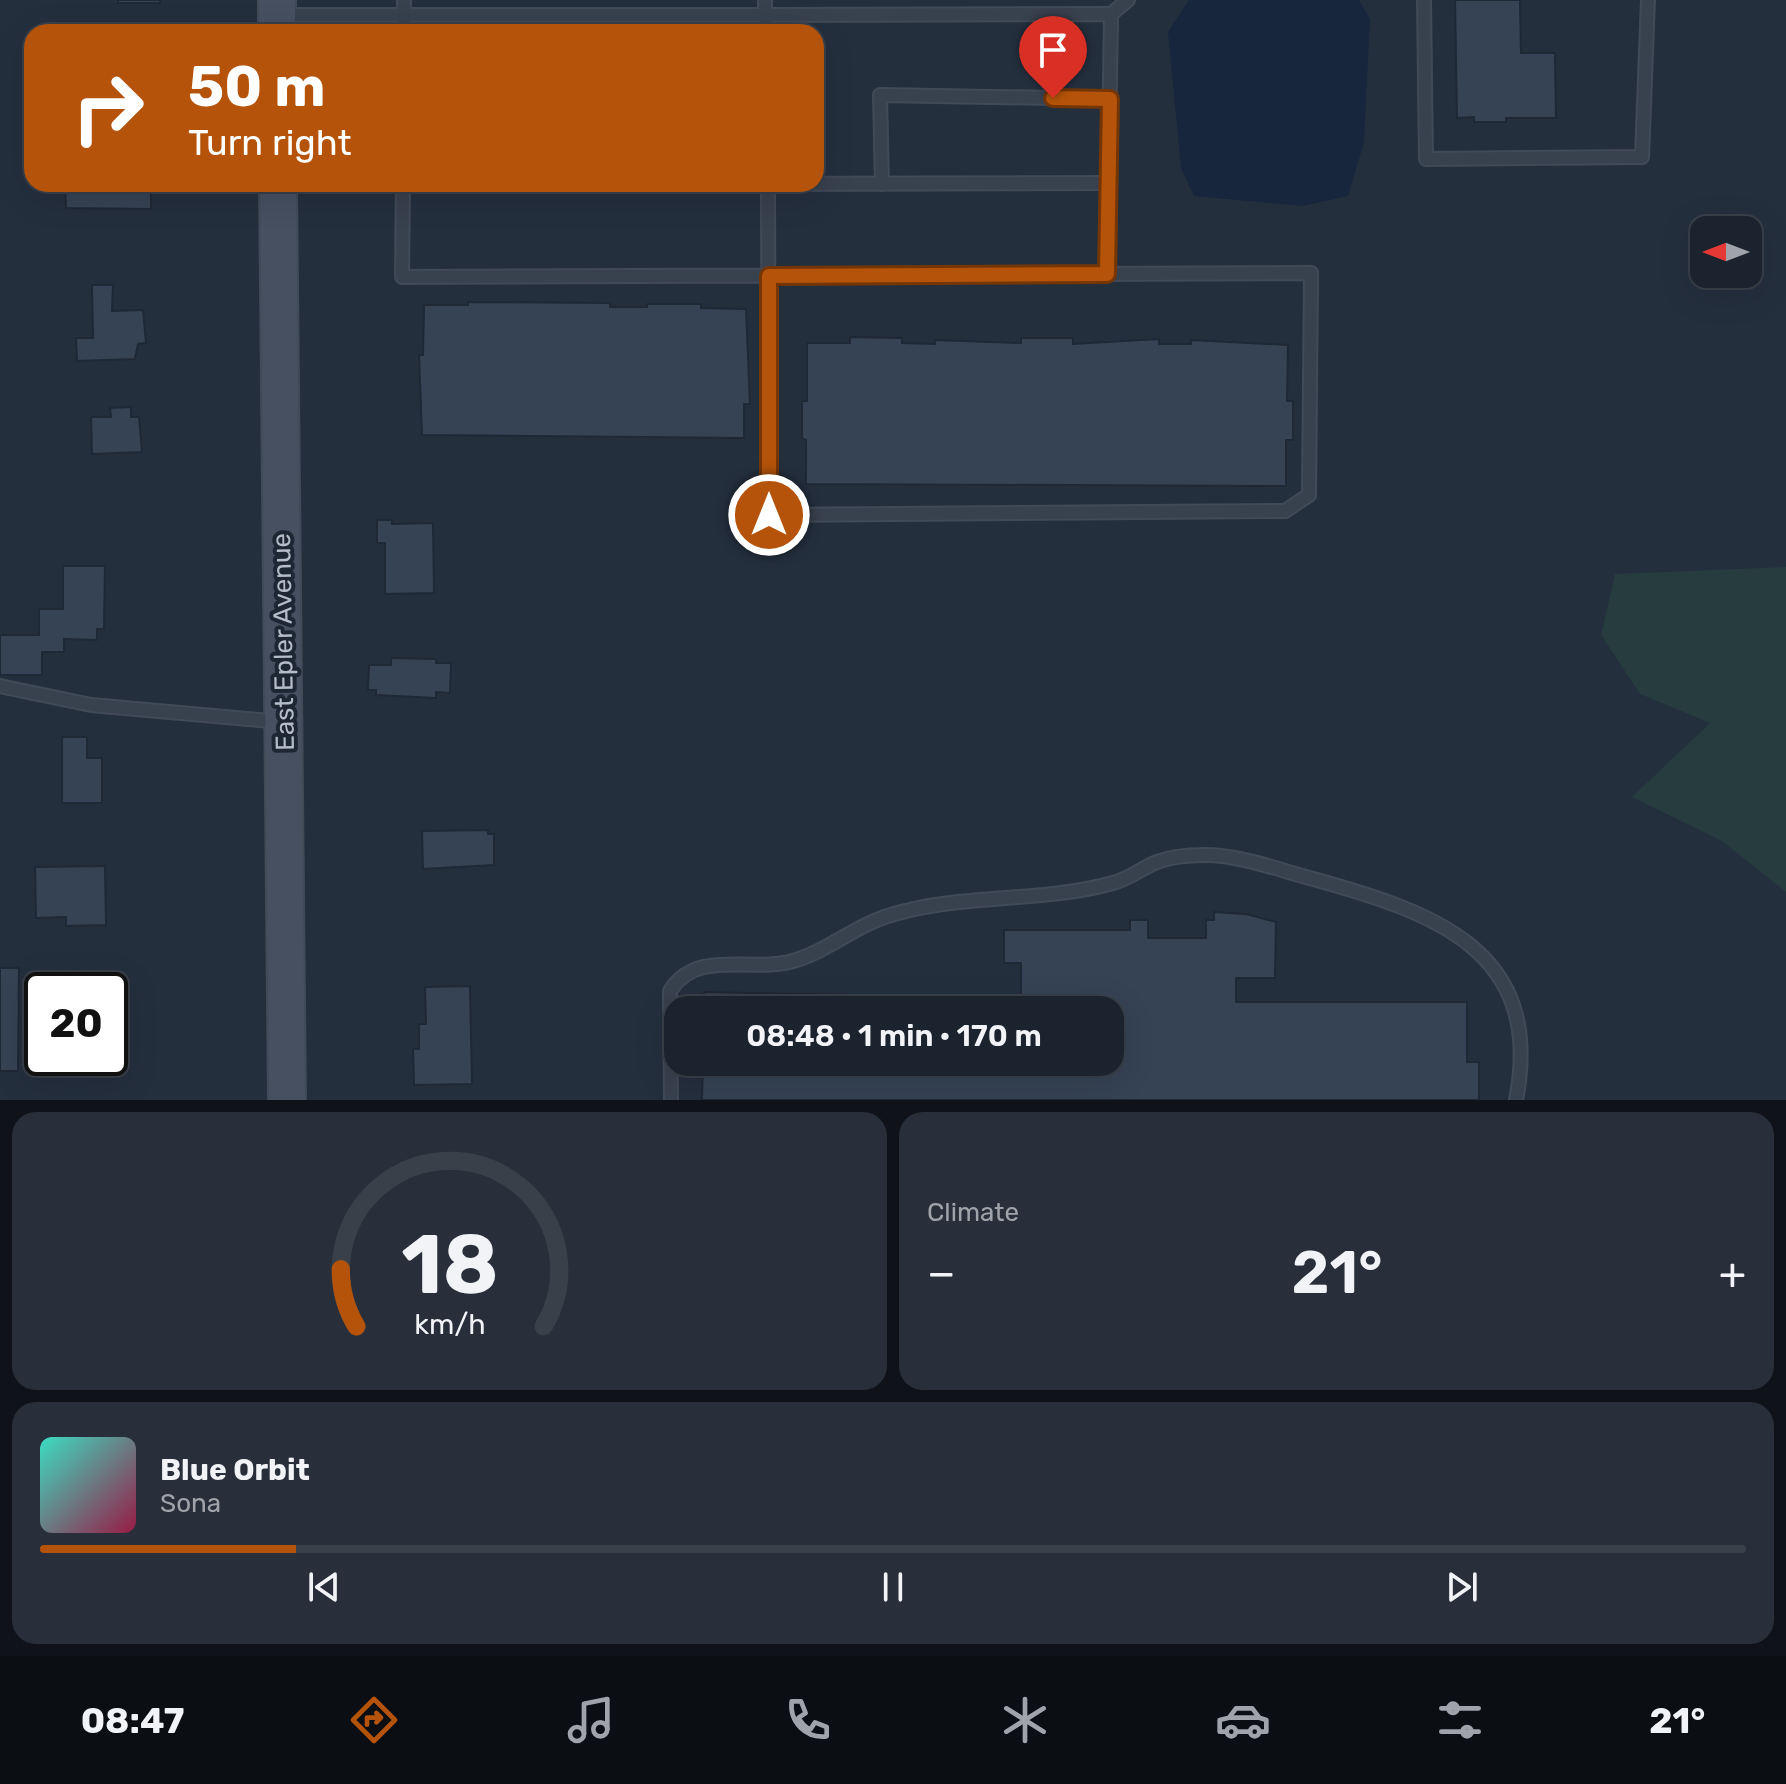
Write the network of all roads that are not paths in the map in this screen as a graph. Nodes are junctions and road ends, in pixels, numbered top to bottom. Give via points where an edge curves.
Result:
1 (404, 0) edge
2 (678, 0) edge
3 (765, 0) edge
4 (845, 0) edge
5 (1128, 0) edge
6 (1424, 0) edge
7 (1648, 0) edge
8 (1111, 14) junction
9 (404, 15) junction
10 (678, 15) junction
11 (765, 15) junction
12 (845, 15) junction
13 (277, 16) edge
14 (404, 24) edge
15 (765, 24) edge
16 (1110, 99) junction
17 (1109, 183) junction
18 (824, 184) edge
19 (882, 184) junction
20 (278, 192) edge
21 (403, 192) edge
22 (768, 192) edge
23 (1107, 274) junction
24 (769, 276) junction
25 (0, 686) edge
26 (284, 723) junction
27 (287, 1100) edge
28 (671, 1100) edge
29 (1516, 1100) edge

1 - 9 lane
2 - 10 lane
3 - 11 lane
4 - 12 lane
5 - 8 lane
6 - 7 lane via 1426,159 1642,157
8 - 12 lane
8 - 16 lane
9 - 10 lane
9 - 13 lane
9 - 14 lane
10 - 11 lane
11 - 12 lane
11 - 15 lane
16 - 17 lane
16 - 19 lane via 880,95
17 - 19 lane
17 - 23 lane
18 - 19 lane
20 - 26 street, East Epler Avenue
21 - 24 lane via 402,277
22 - 24 lane
23 - 24 lane
23 - 24 lane via 1311,273 1309,495 1285,511 769,515
25 - 26 lane via 91,705
26 - 27 street, East Epler Avenue
28 - 29 lane via 670,991 690,969 780,964 818,953 891,915 1115,883 1158,861 1205,855 1348,889 1436,921 1467,940 1505,982 1520,1046

